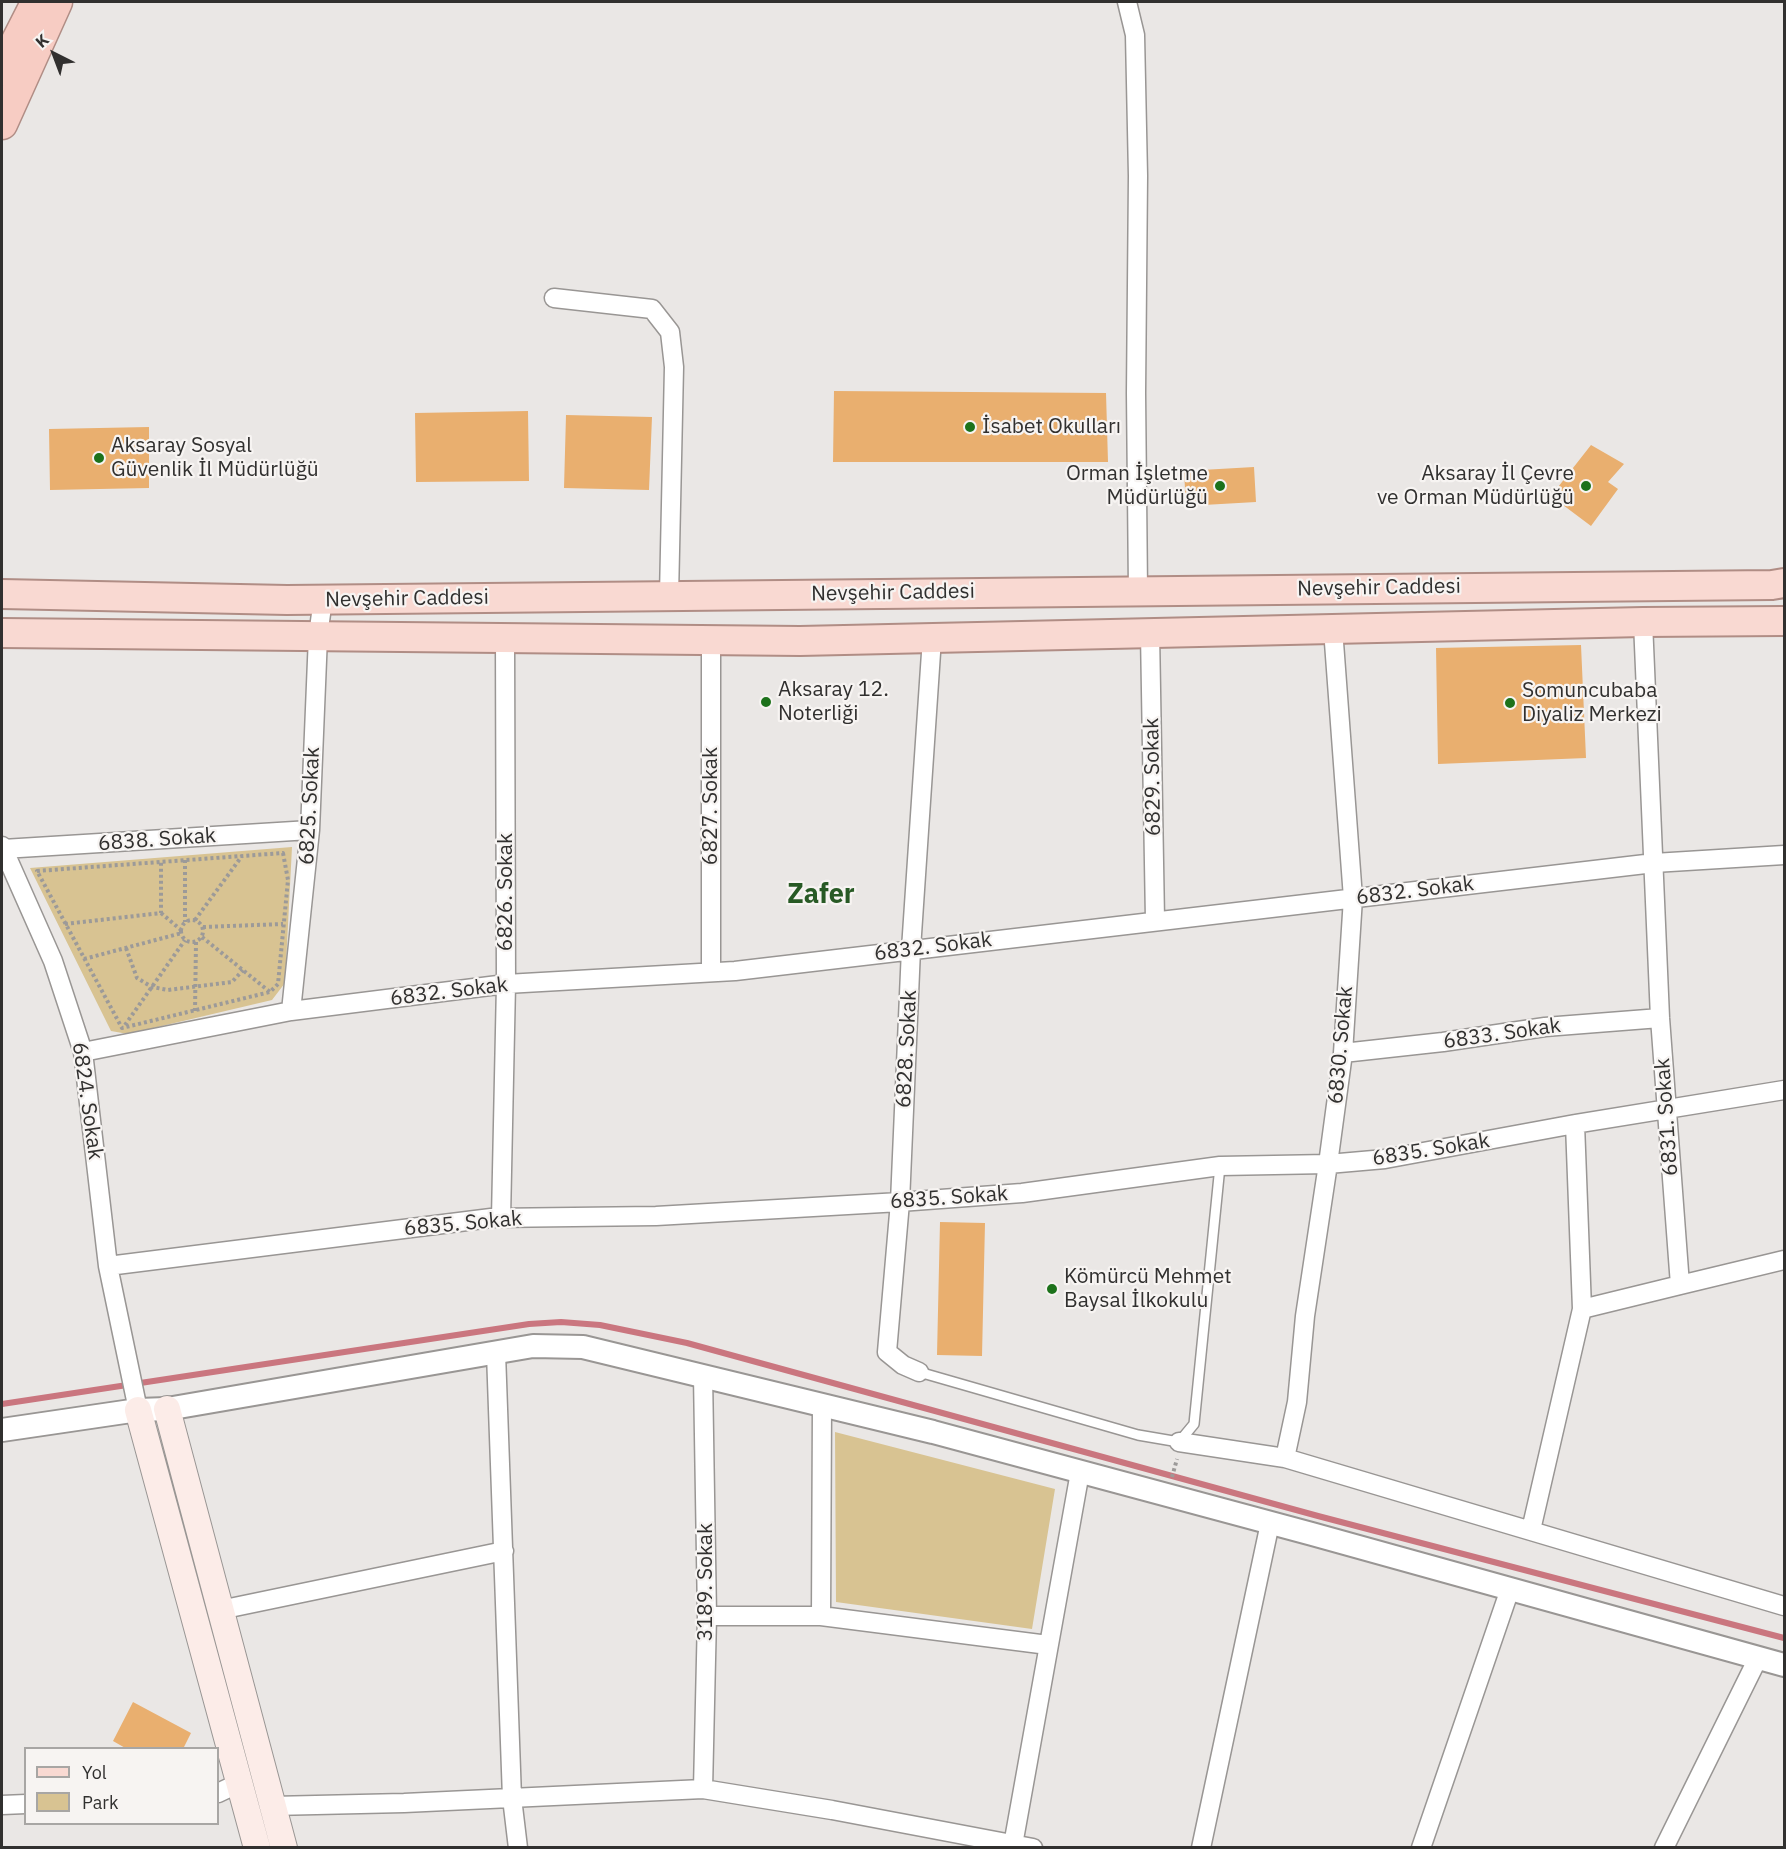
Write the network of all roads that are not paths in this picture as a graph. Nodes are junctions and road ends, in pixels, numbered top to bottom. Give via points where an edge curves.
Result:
1 (37, 2) edge
2 (57, 2) edge
3 (1127, 2) edge
4 (2, 70) edge
5 (2, 124) edge
6 (554, 298) dead end
7 (1785, 583) edge
8 (1138, 591) junction
9 (2, 594) edge
10 (669, 596) junction
11 (323, 599) junction
12 (1785, 621) edge
13 (1643, 622) junction
14 (1333, 629) junction
15 (2, 633) edge
16 (1150, 633) junction
17 (318, 636) junction
18 (505, 638) junction
19 (932, 638) junction
20 (711, 640) junction
21 (310, 830) junction
22 (2, 848) edge
23 (1785, 855) edge
24 (1654, 863) junction
25 (1353, 898) junction
26 (1155, 920) junction
27 (911, 949) junction
28 (711, 972) junction
29 (506, 984) junction
30 (291, 1011) junction
31 (1660, 1018) junction
32 (83, 1052) junction
33 (1343, 1053) junction
34 (1785, 1090) edge
35 (1666, 1110) junction
36 (1575, 1124) junction
37 (1329, 1164) junction
38 (1220, 1166) junction
39 (900, 1202) junction
40 (501, 1218) junction
41 (1785, 1260) edge
42 (108, 1266) junction
43 (1680, 1285) junction
44 (1582, 1309) junction
45 (496, 1353) junction
46 (919, 1372) joint
47 (703, 1375) junction
48 (137, 1403) junction
49 (822, 1405) junction
50 (167, 1409) junction
51 (2, 1430) edge
52 (1179, 1442) junction
53 (1285, 1458) junction
54 (1080, 1472) junction
55 (1270, 1523) junction
56 (1531, 1530) junction
57 (504, 1551) junction
58 (1510, 1589) junction
59 (1785, 1606) edge
60 (220, 1610) junction
61 (707, 1616) junction
62 (821, 1616) junction
63 (1048, 1645) junction
64 (1758, 1658) junction
65 (1785, 1665) edge
66 (218, 1747) edge
67 (219, 1750) edge
68 (228, 1788) edge
69 (703, 1789) junction
70 (512, 1798) junction
71 (24, 1804) edge
72 (2, 1805) edge
73 (272, 1806) junction
74 (1013, 1845) junction
75 (257, 1848) edge
76 (284, 1848) edge
77 (519, 1848) edge
78 (1033, 1848) edge
79 (1201, 1848) edge
80 (1421, 1848) edge
81 (1664, 1848) edge

1 - 4 highway
2 - 5 highway
3 - 8 street via 1135,35 1138,176
6 - 10 street via 651,309 670,332 674,367
7 - 8 main road, Nevşehir Caddesi
8 - 10 main road, Nevşehir Caddesi
9 - 11 main road, Nevşehir Caddesi
10 - 11 main road, Nevşehir Caddesi
11 - 17 street, 6825. Sokak
12 - 13 main road, Nevşehir Caddesi
13 - 14 main road, Nevşehir Caddesi
13 - 24 street, 6831. Sokak
14 - 16 main road, Nevşehir Caddesi
14 - 25 street, 6830. Sokak
15 - 17 main road, Nevşehir Caddesi
16 - 19 main road, Nevşehir Caddesi
16 - 26 street, 6829. Sokak
17 - 18 main road, Nevşehir Caddesi
17 - 21 street, 6825. Sokak
18 - 20 main road, Nevşehir Caddesi
18 - 29 street, 6826. Sokak
19 - 20 main road, Nevşehir Caddesi
19 - 27 street, 6828. Sokak
20 - 28 street, 6827. Sokak
21 - 22 street, 6838. Sokak
21 - 30 street, 6825. Sokak
22 - 32 street, 6824. Sokak via 53,961
23 - 24 street, 6832. Sokak
24 - 25 street, 6832. Sokak
24 - 31 street, 6831. Sokak
25 - 26 street, 6832. Sokak
25 - 33 street, 6830. Sokak
26 - 27 street, 6832. Sokak
27 - 28 street, 6832. Sokak
27 - 39 street, 6828. Sokak
28 - 29 street, 6832. Sokak
29 - 30 street, 6832. Sokak
29 - 40 street, 6826. Sokak
30 - 32 street, 6832. Sokak
31 - 33 street, 6833. Sokak via 1545,1027
31 - 35 street, 6831. Sokak
32 - 42 street, 6824. Sokak
33 - 37 street, 6830. Sokak
34 - 35 street, 6835. Sokak
35 - 36 street, 6835. Sokak
35 - 43 street, 6831. Sokak
36 - 37 street, 6835. Sokak via 1385,1159
36 - 44 street
37 - 38 street, 6835. Sokak
37 - 53 street, 6830. Sokak via 1305,1316 1297,1402
38 - 39 street, 6835. Sokak via 1022,1193
38 - 52 lane via 1194,1424
39 - 40 street, 6835. Sokak via 656,1215
39 - 46 street, 6828. Sokak via 888,1352
40 - 42 street, 6835. Sokak
41 - 43 street
42 - 48 street, 6824. Sokak
43 - 44 street
44 - 56 street
45 - 47 street via 533,1346 583,1347
45 - 50 street
45 - 57 street
46 - 52 lane via 1138,1435
47 - 49 street
47 - 61 street, 3189. Sokak
48 - 50 street
48 - 51 street
48 - 66 main road
49 - 54 street
49 - 62 street
50 - 60 main road
52 - 53 street
53 - 56 street
54 - 55 street
54 - 63 street
55 - 58 street
55 - 79 street
56 - 59 street
57 - 60 street
57 - 70 street
58 - 64 street
58 - 80 street
60 - 73 main road
61 - 62 street
61 - 69 street, 3189. Sokak
62 - 63 street
63 - 74 street
64 - 65 street
64 - 81 street
67 - 68 main road
68 - 75 main road
69 - 70 street
69 - 74 street
70 - 73 street
70 - 77 street
71 - 72 street
73 - 76 main road
74 - 78 street

